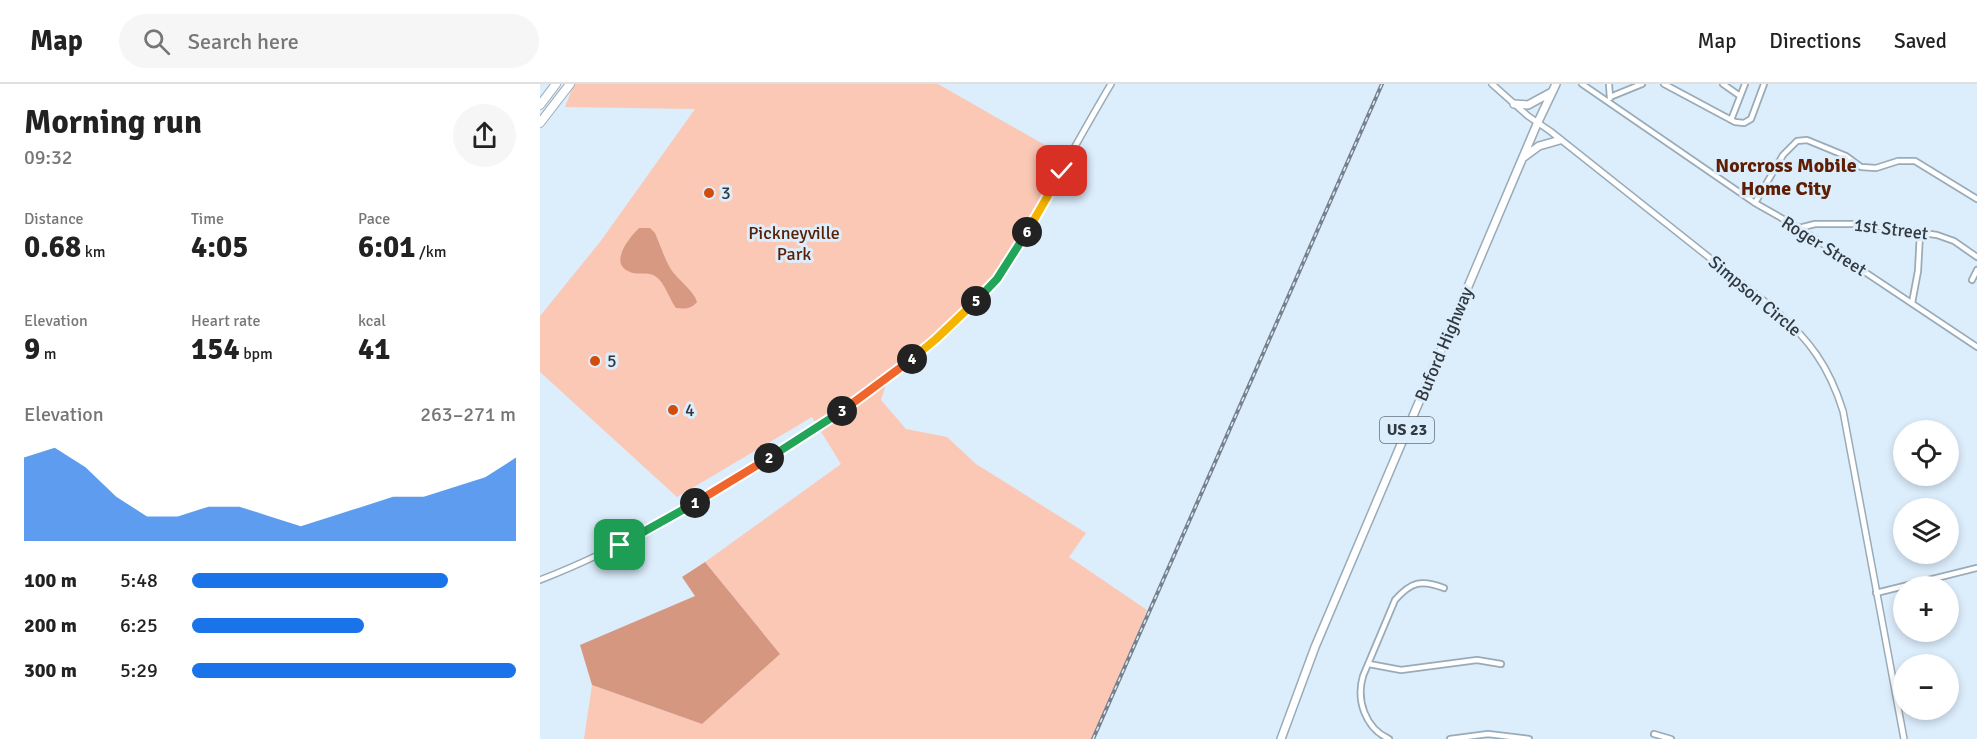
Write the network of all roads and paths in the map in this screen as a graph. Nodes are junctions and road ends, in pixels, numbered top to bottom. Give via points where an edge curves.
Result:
1 (556, 84) edge
2 (570, 84) edge
3 (1111, 84) edge
4 (1492, 84) edge
5 (1556, 84) edge
6 (1582, 84) edge
7 (1609, 84) edge
8 (1642, 84) edge
9 (1664, 84) edge
10 (1723, 84) edge
11 (1745, 84) edge
12 (1764, 84) edge
13 (1552, 92) junction
14 (1740, 96) junction
15 (1610, 100) junction
16 (1514, 104) junction
17 (540, 105) edge
18 (1731, 120) junction
19 (540, 123) edge
20 (1537, 123) junction
21 (1560, 140) junction
22 (1522, 159) junction
23 (1977, 199) edge
24 (1755, 203) junction
25 (1798, 228) junction
26 (1920, 233) junction
27 (1977, 257) edge
28 (1977, 270) edge
29 (1972, 280) dead end
30 (1912, 303) junction
31 (1977, 347) edge
32 (1977, 568) edge
33 (540, 580) edge
34 (1444, 588) dead end
35 (1876, 593) junction
36 (1369, 664) junction
37 (1501, 664) dead end
38 (1654, 734) dead end
39 (1281, 739) edge
40 (1389, 739) edge
41 (1451, 739) edge
42 (1529, 739) edge
43 (1671, 739) edge
44 (1904, 739) edge

1 - 17 highway
2 - 19 highway
3 - 33 street via 1004,269 936,339 844,409 716,490 632,539
4 - 16 street, Simpson Circle
5 - 13 main road, Buford Highway / US 23
6 - 15 street, Roger Street
7 - 15 street
8 - 15 street
9 - 18 street
10 - 14 street
11 - 14 street
12 - 18 street via 1751,119 1744,123
13 - 16 main road via 1528,105
13 - 20 main road, Buford Highway / US 23
14 - 18 street
15 - 24 street, Roger Street
16 - 20 street, Simpson Circle
20 - 21 street, Simpson Circle
20 - 22 main road, Buford Highway / US 23
21 - 22 main road via 1539,146
21 - 35 street, Simpson Circle via 1761,298 1814,349 1833,381 1843,411
22 - 39 main road, Buford Highway / US 23 via 1315,647
23 - 24 street via 1915,161 1898,161 1876,168 1862,166 1807,140 1797,141 1783,155
24 - 25 street, Roger Street
25 - 26 street, 1st Street via 1858,224
25 - 30 street, Roger Street
26 - 27 street, 1st Street via 1954,241
26 - 30 street
28 - 29 street
30 - 31 street, Roger Street
32 - 35 street
34 - 36 street via 1422,582 1402,592 1395,600
35 - 44 street, Simpson Circle
36 - 37 street via 1401,670 1477,660
36 - 40 street via 1361,684 1365,717
38 - 43 street
41 - 42 street via 1488,734

